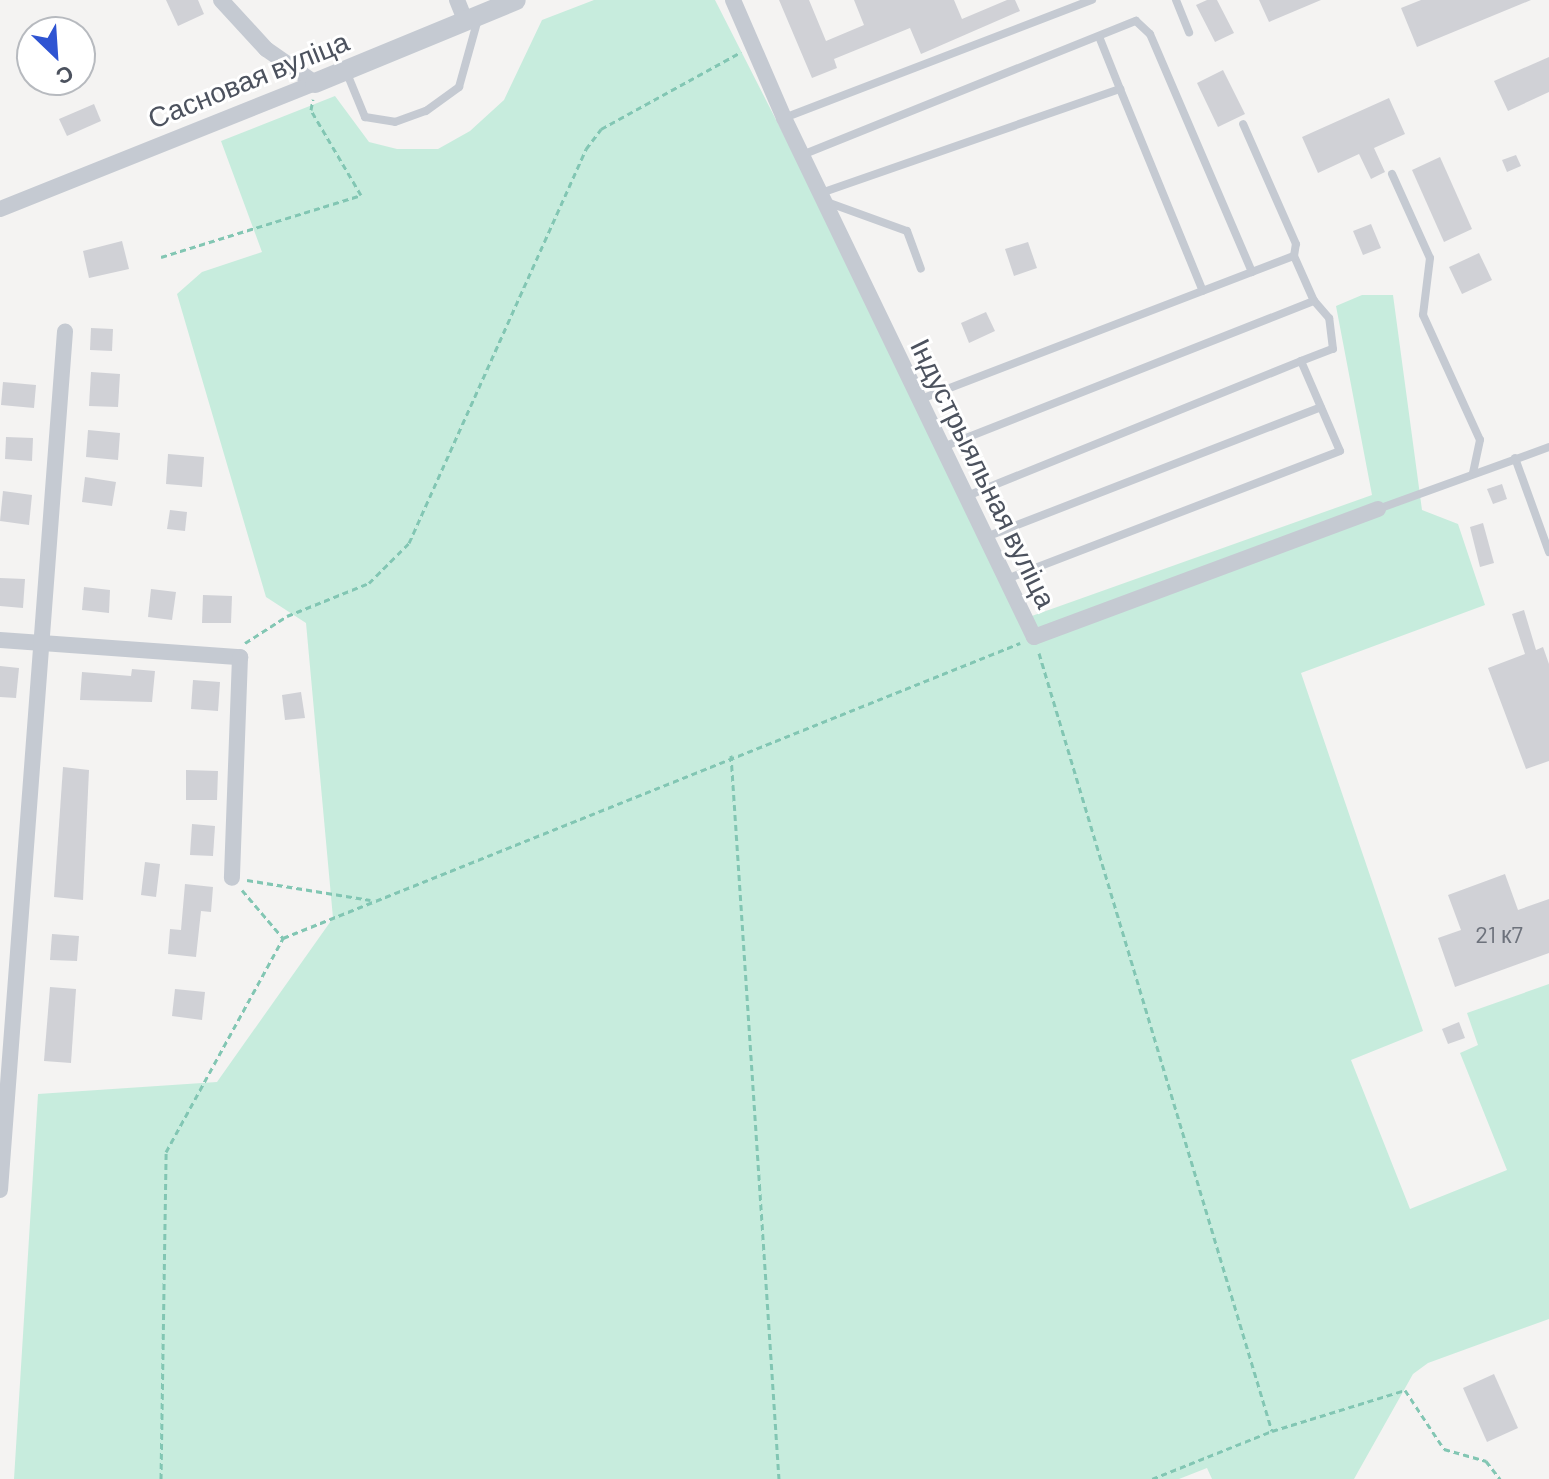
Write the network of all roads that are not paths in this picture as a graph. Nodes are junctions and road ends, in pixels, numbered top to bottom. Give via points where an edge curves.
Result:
1 (221, 0) edge
2 (457, 0) edge
3 (516, 0) edge
4 (733, 0) edge
5 (1092, 0) edge
6 (1176, 0) edge
7 (472, 17) junction
8 (1189, 33) dead end
9 (1100, 39) junction
10 (346, 70) junction
11 (315, 83) junction
12 (1120, 89) junction
13 (784, 118) junction
14 (1243, 124) dead end
15 (802, 155) junction
16 (1392, 174) dead end
17 (822, 197) junction
18 (0, 209) edge
19 (1294, 256) junction
20 (921, 269) dead end
21 (1252, 272) junction
22 (1203, 291) junction
23 (1314, 301) junction
24 (65, 331) dead end
25 (1301, 361) junction
26 (921, 399) junction
27 (1321, 407) junction
28 (943, 447) junction
29 (1549, 447) edge
30 (1515, 458) junction
31 (1473, 473) junction
32 (967, 496) junction
33 (1378, 509) joint
34 (986, 537) junction
35 (1549, 552) edge
36 (1006, 579) junction
37 (0, 640) edge
38 (40, 643) junction
39 (232, 878) road end
40 (0, 1190) edge

1 - 11 street via 266,49
2 - 7 street
3 - 7 street, Сасновая вуліца
4 - 13 street, Індустрыяльная вуліца
5 - 13 lane
6 - 8 lane
7 - 10 street, Сасновая вуліца
7 - 10 lane via 459,87 426,111 395,122 365,117
9 - 12 lane
9 - 15 lane
9 - 21 lane via 1136,21 1150,34
10 - 11 street, Сасновая вуліца
11 - 18 street, Сасновая вуліца
12 - 17 lane
12 - 22 lane
13 - 15 street, Індустрыяльная вуліца
14 - 19 lane via 1296,244
15 - 17 street, Індустрыяльная вуліца
16 - 31 lane via 1430,258 1423,315 1480,440
17 - 20 lane via 907,231
17 - 26 street, Індустрыяльная вуліца
19 - 21 lane
19 - 23 lane
21 - 22 lane
22 - 26 lane
23 - 25 lane via 1329,318 1333,349
23 - 28 lane
24 - 38 street
25 - 27 lane
25 - 32 lane
26 - 28 street, Індустрыяльная вуліца
27 - 34 lane
27 - 36 lane via 1340,451
28 - 32 street, Індустрыяльная вуліца
29 - 30 lane
30 - 31 lane
30 - 35 lane
31 - 33 lane
32 - 34 street, Індустрыяльная вуліца
33 - 36 street, Індустрыяльная вуліца via 1034,637
34 - 36 street, Індустрыяльная вуліца
37 - 38 street
38 - 39 street via 240,657
38 - 40 street

